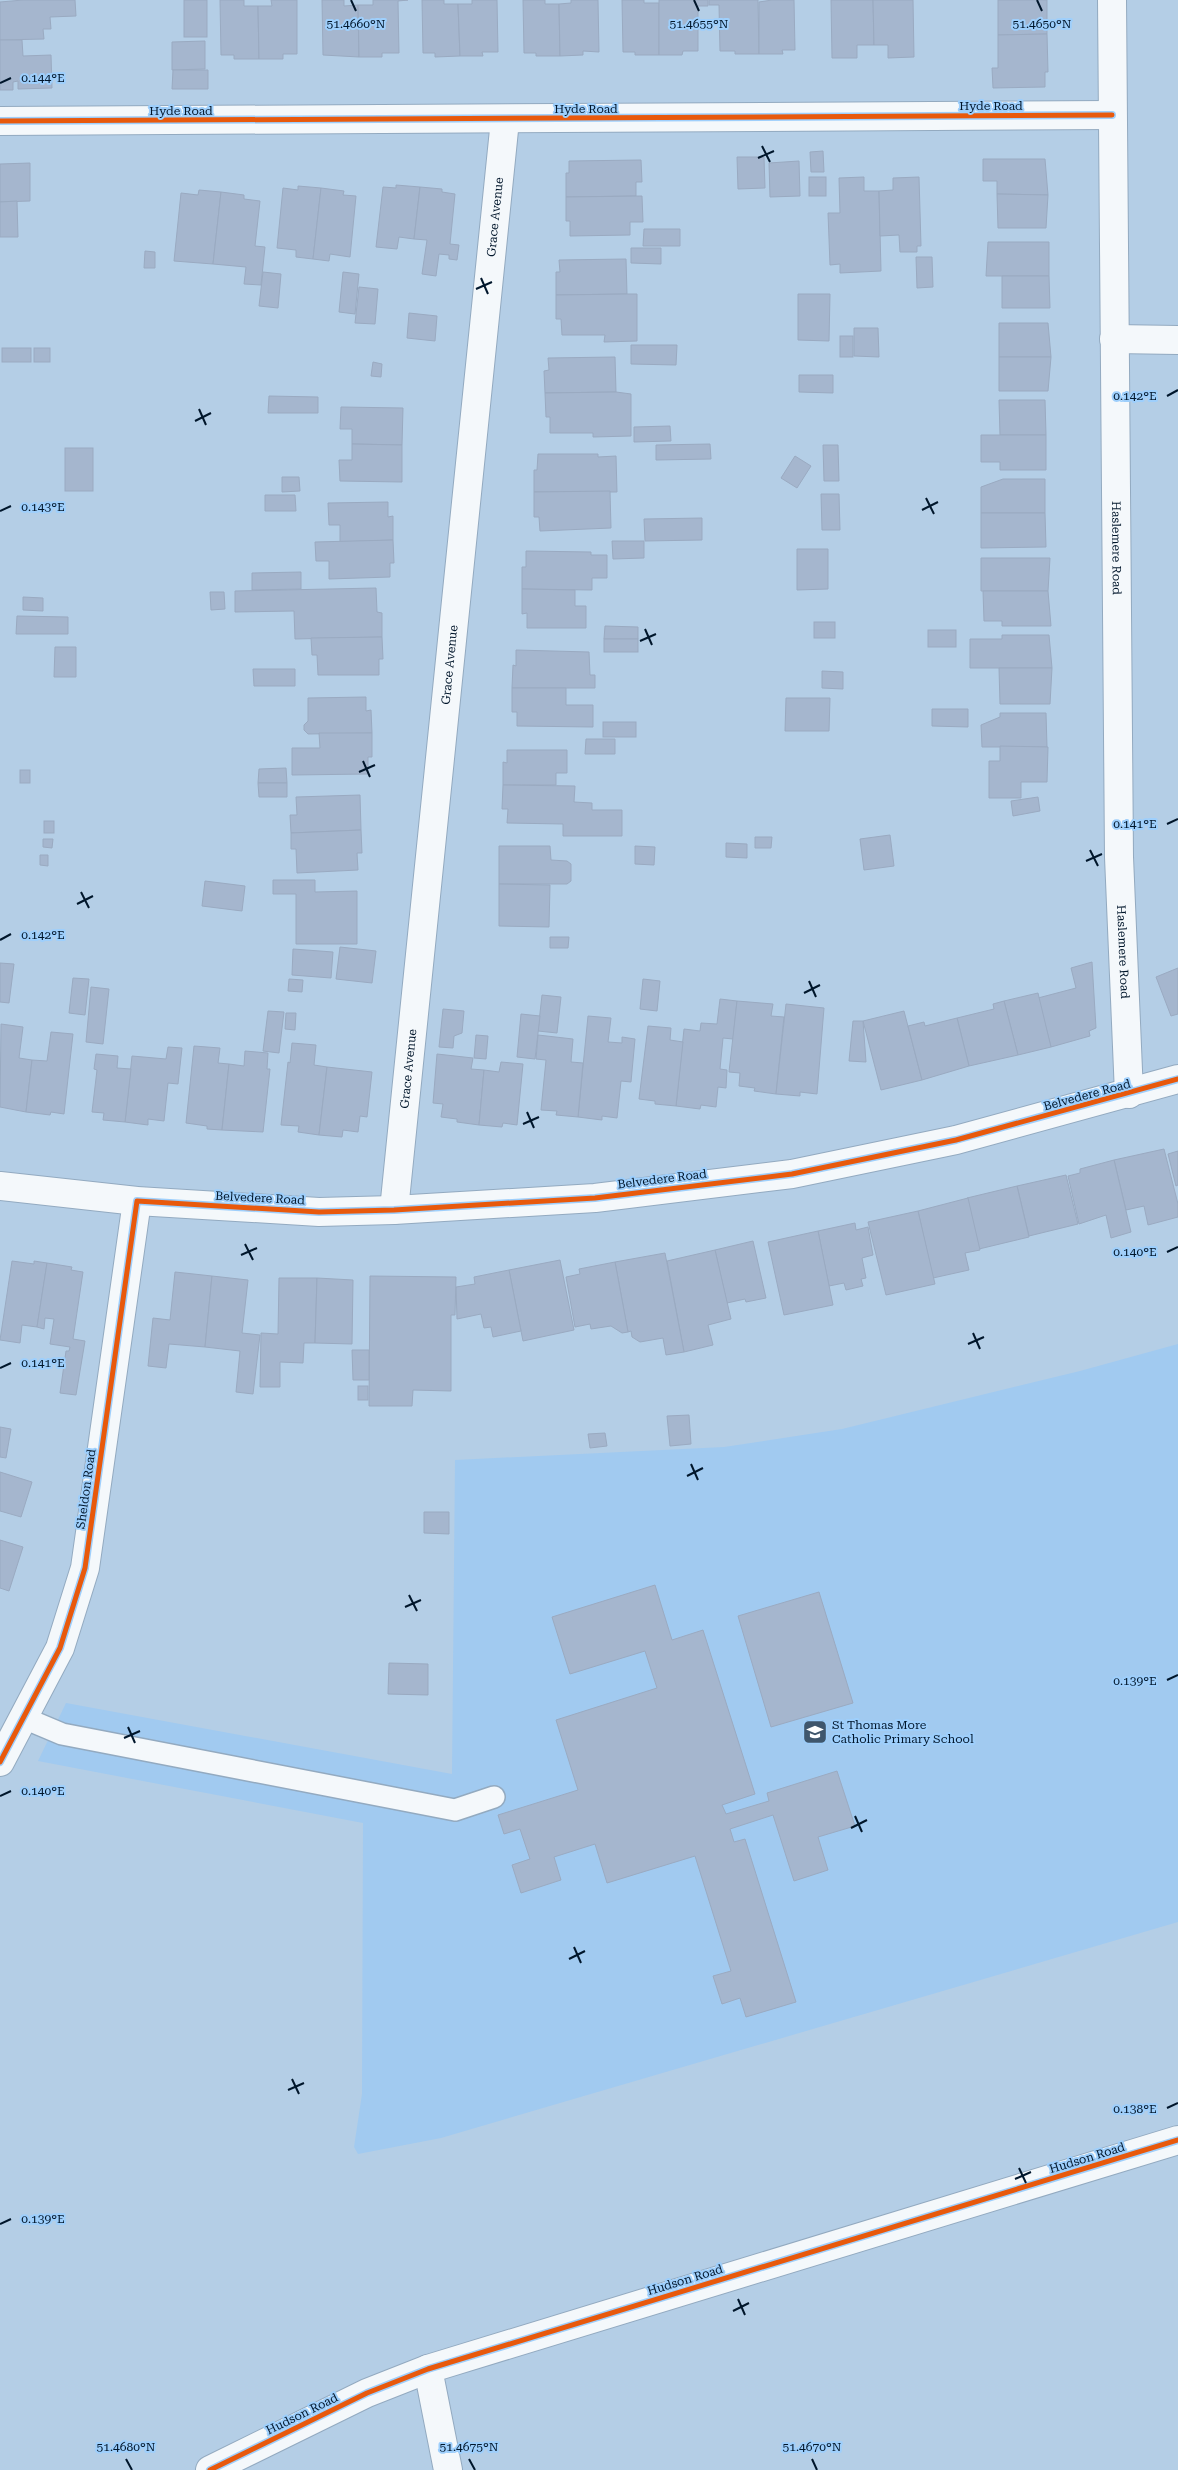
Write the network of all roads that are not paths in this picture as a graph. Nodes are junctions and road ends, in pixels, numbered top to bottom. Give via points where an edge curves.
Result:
1 (1112, 0) edge
2 (1112, 115) junction
3 (505, 120) junction
4 (0, 121) edge
5 (1114, 339) junction
6 (1178, 340) edge
7 (1178, 1079) edge
8 (1129, 1094) junction
9 (0, 1186) edge
10 (137, 1201) junction
11 (394, 1210) junction
12 (24, 1718) junction
13 (0, 1762) edge
14 (494, 1797) dead end
15 (1178, 2140) edge
16 (428, 2369) junction
17 (210, 2470) edge
18 (448, 2470) edge

1 - 2 street, Haslemere Road
2 - 3 street, Hyde Road
2 - 5 street, Haslemere Road
3 - 4 street, Hyde Road
3 - 11 street, Grace Avenue
5 - 6 street
5 - 8 street, Haslemere Road via 1119,857
7 - 8 street, Belvedere Road
8 - 11 street, Belvedere Road via 956,1140 792,1174 595,1198
9 - 10 street, Belvedere Road
10 - 11 street, Belvedere Road via 319,1212
10 - 12 street, Sheldon Road via 85,1568 60,1648
12 - 13 street, Sheldon Road
12 - 14 lane via 62,1734 455,1810
15 - 16 street, Hudson Road
16 - 17 street, Hudson Road via 367,2393
16 - 18 street

